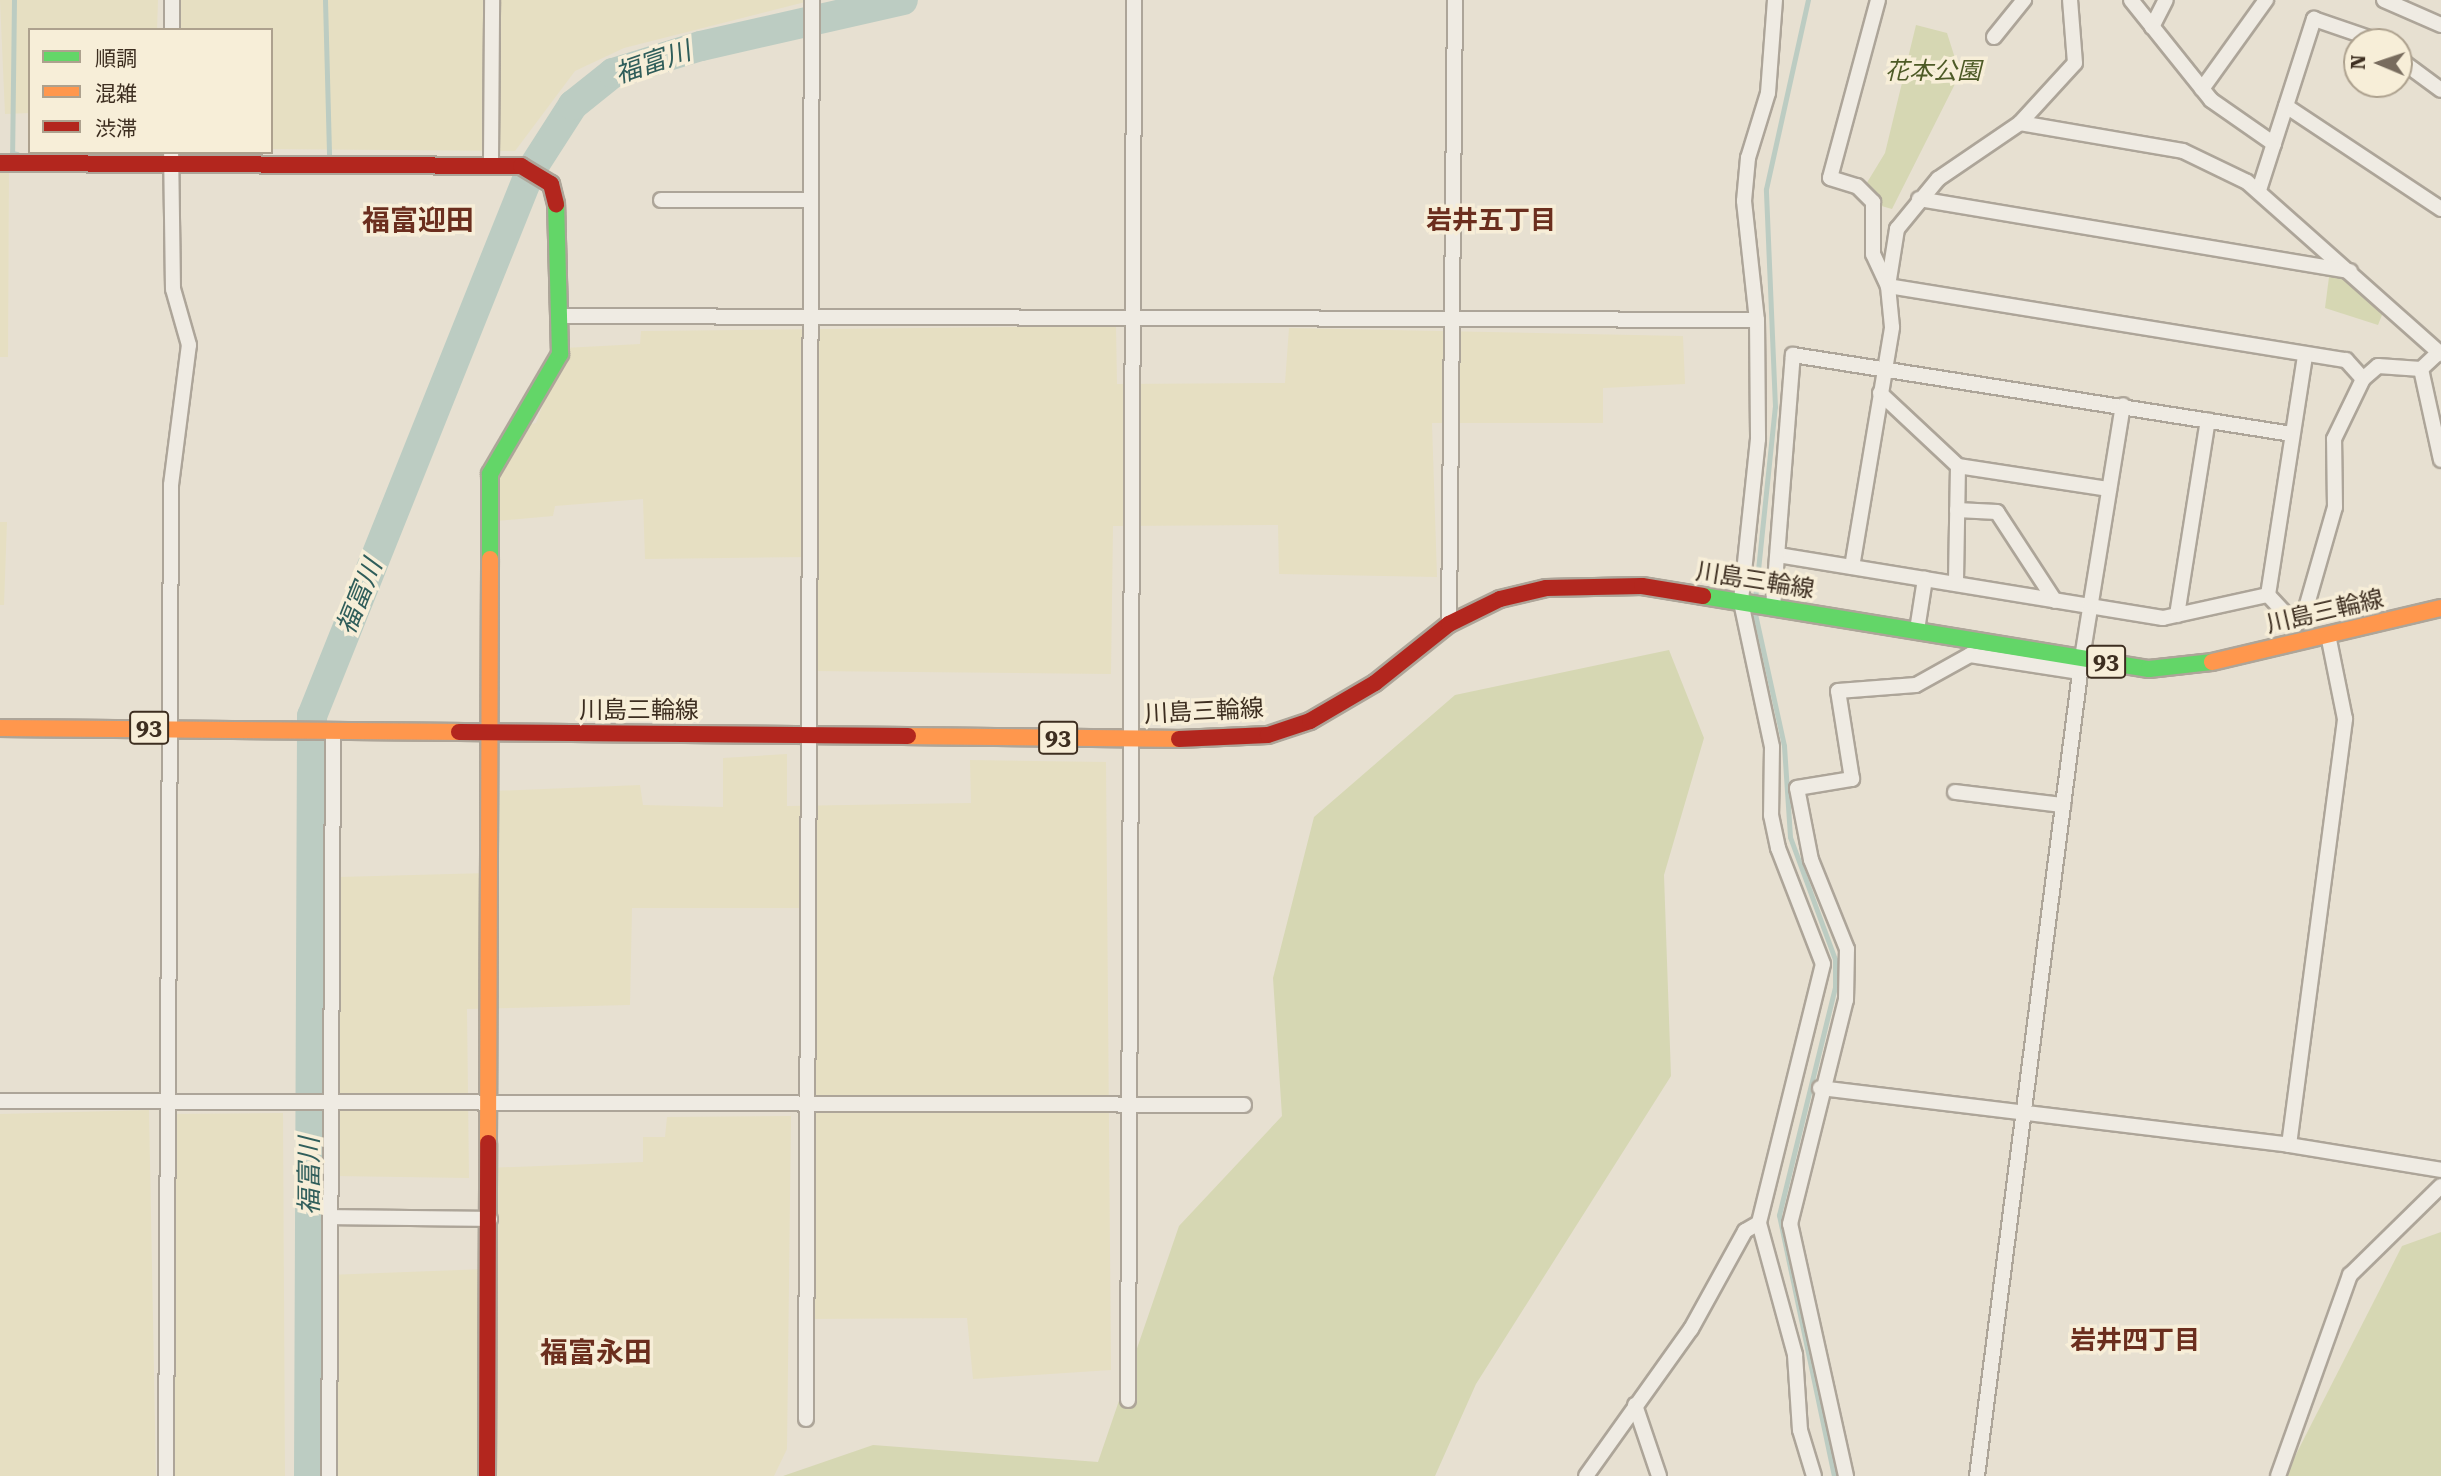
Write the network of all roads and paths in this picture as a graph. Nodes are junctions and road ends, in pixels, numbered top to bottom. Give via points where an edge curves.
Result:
1 (172, 0) edge
2 (492, 0) edge
3 (1135, 0) edge
4 (1454, 0) edge
5 (1776, 0) edge
6 (1878, 0) edge
7 (2024, 0) edge
8 (2070, 0) edge
9 (2132, 0) edge
10 (2166, 0) edge
11 (2266, 0) edge
12 (2384, 0) edge
13 (812, 7) edge
14 (2441, 25) edge
15 (2152, 27) junction
16 (172, 28) edge
17 (2343, 29) edge
18 (1994, 37) dead end
19 (2413, 69) edge
20 (2202, 89) junction
21 (2441, 90) edge
22 (2286, 106) junction
23 (2020, 123) junction
24 (2274, 144) junction
25 (171, 158) edge
26 (492, 159) junction
27 (0, 163) edge
28 (2259, 190) junction
29 (1919, 199) junction
30 (661, 200) dead end
31 (811, 200) junction
32 (2441, 209) edge
33 (2351, 271) junction
34 (1888, 286) junction
35 (811, 315) junction
36 (562, 316) junction
37 (1133, 316) junction
38 (1454, 317) junction
39 (1757, 320) junction
40 (2440, 353) edge
41 (2305, 355) junction
42 (1886, 365) junction
43 (2421, 369) junction
44 (2363, 379) junction
45 (1880, 393) junction
46 (2123, 405) junction
47 (2208, 420) junction
48 (2292, 434) junction
49 (2439, 439) edge
50 (2441, 460) edge
51 (1958, 466) junction
52 (2109, 489) junction
53 (1957, 510) junction
54 (1778, 555) junction
55 (1852, 567) junction
56 (1925, 579) junction
57 (1956, 584) junction
58 (2268, 595) junction
59 (2055, 601) junction
60 (1744, 602) junction
61 (1771, 606) junction
62 (2091, 607) junction
63 (2441, 608) edge
64 (2176, 615) junction
65 (2295, 619) junction
66 (1449, 624) junction
67 (1917, 630) junction
68 (2328, 635) junction
69 (2299, 640) junction
70 (2081, 665) junction
71 (0, 727) edge
72 (168, 728) junction
73 (330, 732) junction
74 (491, 732) junction
75 (811, 735) junction
76 (1131, 739) junction
77 (1955, 792) dead end
78 (2063, 805) junction
79 (1820, 1088) junction
80 (0, 1101) edge
81 (168, 1101) junction
82 (328, 1102) junction
83 (807, 1103) junction
84 (491, 1104) junction
85 (1131, 1104) junction
86 (1244, 1105) dead end
87 (2024, 1113) junction
88 (2289, 1145) junction
89 (2441, 1170) edge
90 (2441, 1186) edge
91 (330, 1217) junction
92 (490, 1219) junction
93 (1759, 1223) junction
94 (1128, 1400) dead end
95 (1635, 1405) junction
96 (806, 1419) dead end
97 (166, 1476) edge
98 (329, 1476) edge
99 (487, 1476) edge
100 (1586, 1476) edge
101 (1659, 1476) edge
102 (1814, 1476) edge
103 (1846, 1476) edge
104 (1977, 1476) edge
105 (2278, 1476) edge

1 - 16 street
2 - 26 street
3 - 37 street
4 - 38 street
5 - 39 street via 1768,93 1748,159 1744,201
6 - 34 street via 1830,178 1861,188 1873,202 1873,254
7 - 18 street
8 - 23 street via 2076,63
9 - 15 street
10 - 15 street
11 - 20 street
12 - 14 street
13 - 31 street
15 - 20 street
17 - 22 street via 2314,19
19 - 21 street
20 - 24 street
22 - 24 street
22 - 32 street
23 - 28 street via 2182,151
23 - 29 street via 1938,178
24 - 28 street
25 - 26 main road
25 - 27 main road
25 - 72 street via 173,289 189,345 171,485
26 - 36 main road via 545,179 557,208
28 - 33 street
29 - 33 street
29 - 34 street via 1897,229
30 - 31 street
31 - 35 street
33 - 40 street
34 - 41 street
34 - 42 street
35 - 36 street
35 - 37 street
35 - 75 street
36 - 74 main road via 551,374 531,396 490,474
37 - 38 street
37 - 76 street
38 - 39 street
38 - 66 street
39 - 60 street via 1759,439
40 - 43 street
41 - 44 street via 2346,360
41 - 48 street
42 - 45 street
42 - 46 street
42 - 54 street via 1793,355
43 - 44 street via 2378,366
43 - 49 street
44 - 65 street via 2334,439 2335,507 2304,615
45 - 51 street
45 - 55 street
46 - 47 street
46 - 52 street
47 - 48 street
47 - 64 street
48 - 58 street
49 - 50 street
51 - 52 street
51 - 53 street
52 - 62 street
53 - 57 street
53 - 59 street via 1997,512
54 - 55 street
54 - 61 street
55 - 56 street
56 - 57 street
56 - 67 street
57 - 59 street
58 - 64 street
58 - 65 street
59 - 62 street
60 - 61 main road, 川島三輪線 / 93
60 - 66 main road, 川島三輪線 / 93 via 1586,584 1500,599
60 - 93 street via 1772,747 1777,848 1823,964
61 - 67 main road, 川島三輪線 / 93
62 - 64 street
62 - 70 street
63 - 68 main road, 川島三輪線 / 93
65 - 69 street
66 - 76 main road, 川島三輪線 / 93 via 1376,683 1310,721 1256,736
67 - 70 main road, 川島三輪線 / 93
68 - 69 main road, 川島三輪線 / 93
68 - 88 street via 2345,719
69 - 70 main road, 川島三輪線 / 93 via 2189,667
70 - 78 street
70 - 79 street via 1970,655 1916,685 1838,691 1852,779 1797,788 1811,860 1847,949 1846,1000
71 - 72 main road, 川島三輪線 / 93
72 - 73 main road, 川島三輪線 / 93
72 - 81 street
73 - 74 main road, 川島三輪線 / 93
73 - 82 street
74 - 75 main road, 川島三輪線 / 93
74 - 84 main road
75 - 76 main road, 川島三輪線 / 93
75 - 83 street
76 - 85 street
77 - 78 street
78 - 87 street
79 - 87 street
79 - 103 street via 1796,1180 1792,1244 1822,1347
80 - 81 street
81 - 82 street
81 - 97 street
82 - 84 street
82 - 91 street
83 - 84 street
83 - 85 street
83 - 96 street
84 - 92 main road
85 - 86 street
85 - 94 street
87 - 88 street
87 - 104 street
88 - 89 street
90 - 105 street via 2350,1275
91 - 92 street
91 - 98 street
92 - 99 main road
93 - 95 street via 1745,1231 1691,1329
93 - 102 street via 1795,1355 1800,1430
95 - 100 street
95 - 101 street

